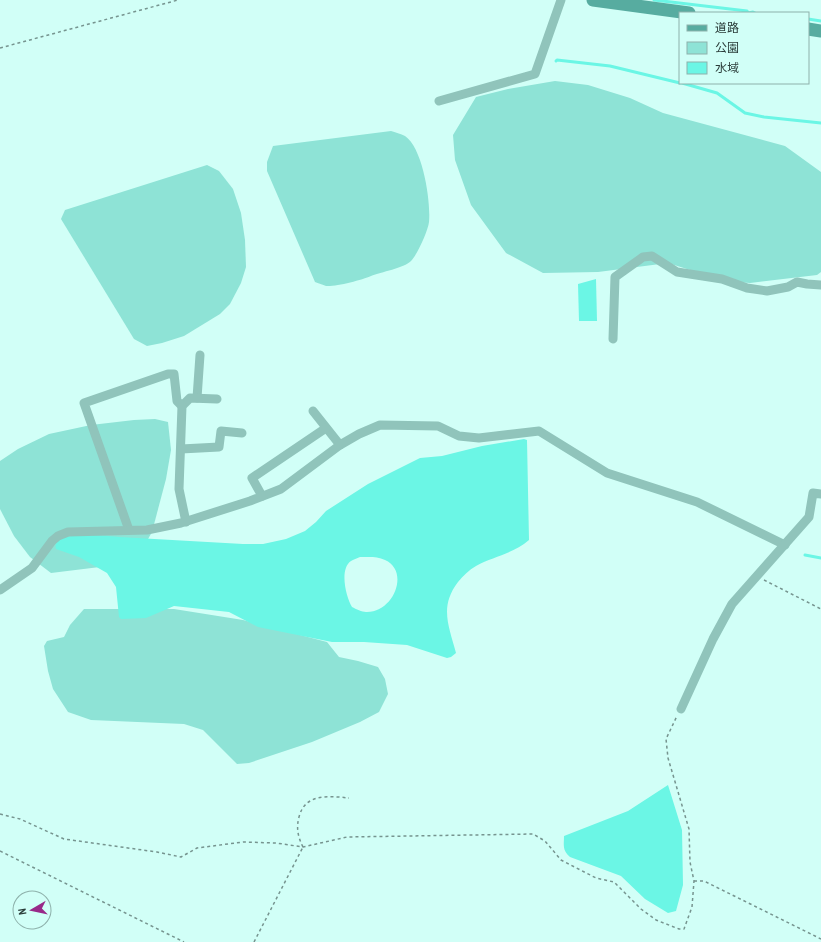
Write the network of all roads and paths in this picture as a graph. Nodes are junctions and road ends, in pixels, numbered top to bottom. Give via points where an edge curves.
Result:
1 (178, 0) edge
2 (561, 0) edge
3 (593, 0) edge
4 (682, 12) edge
5 (809, 29) edge
6 (821, 31) edge
7 (0, 48) edge
8 (439, 101) dead end
9 (821, 285) edge
10 (613, 339) dead end
11 (200, 355) dead end
12 (197, 398) junction
13 (217, 399) dead end
14 (182, 406) junction
15 (313, 411) dead end
16 (326, 428) junction
17 (242, 433) dead end
18 (340, 445) junction
19 (181, 449) junction
20 (821, 494) edge
21 (262, 496) junction
22 (186, 522) junction
23 (129, 530) junction
24 (785, 545) junction
25 (758, 576) junction
26 (0, 590) edge
27 (821, 610) edge
28 (681, 709) joint
29 (349, 798) dead end
30 (0, 814) edge
31 (303, 847) junction
32 (0, 851) edge
33 (694, 882) junction
34 (821, 939) edge
35 (184, 942) edge
36 (254, 942) edge

1 - 7 path
2 - 8 street via 535,74
3 - 4 street
5 - 6 street
9 - 10 street via 797,282 788,287 767,291 747,288 722,279 677,272 652,256 643,257 615,277
11 - 12 street
12 - 13 street
12 - 14 street via 190,398
14 - 19 street
14 - 23 street via 177,401 174,374 84,403
15 - 16 street
16 - 18 street
16 - 21 street via 252,478
17 - 19 street via 221,432 219,448
18 - 21 street via 281,489
18 - 24 street via 380,425 438,426 459,436 479,438 539,431 607,473 697,502
19 - 22 street via 180,489
20 - 24 street via 813,493 810,517
21 - 22 street
22 - 23 street via 147,530
23 - 26 street via 68,532 58,536 32,568
24 - 25 street
25 - 27 path
25 - 28 street via 732,604
28 - 33 path via 666,739 668,758 689,829 690,862
29 - 31 path via 335,796 307,801 300,810 297,825
30 - 31 path via 20,819 64,838 181,857 197,848 243,842
31 - 33 path via 347,837 533,834 544,841 561,860 596,878 614,882 656,920 679,929 684,929 692,907
31 - 36 path
32 - 35 path
33 - 34 path via 704,881

